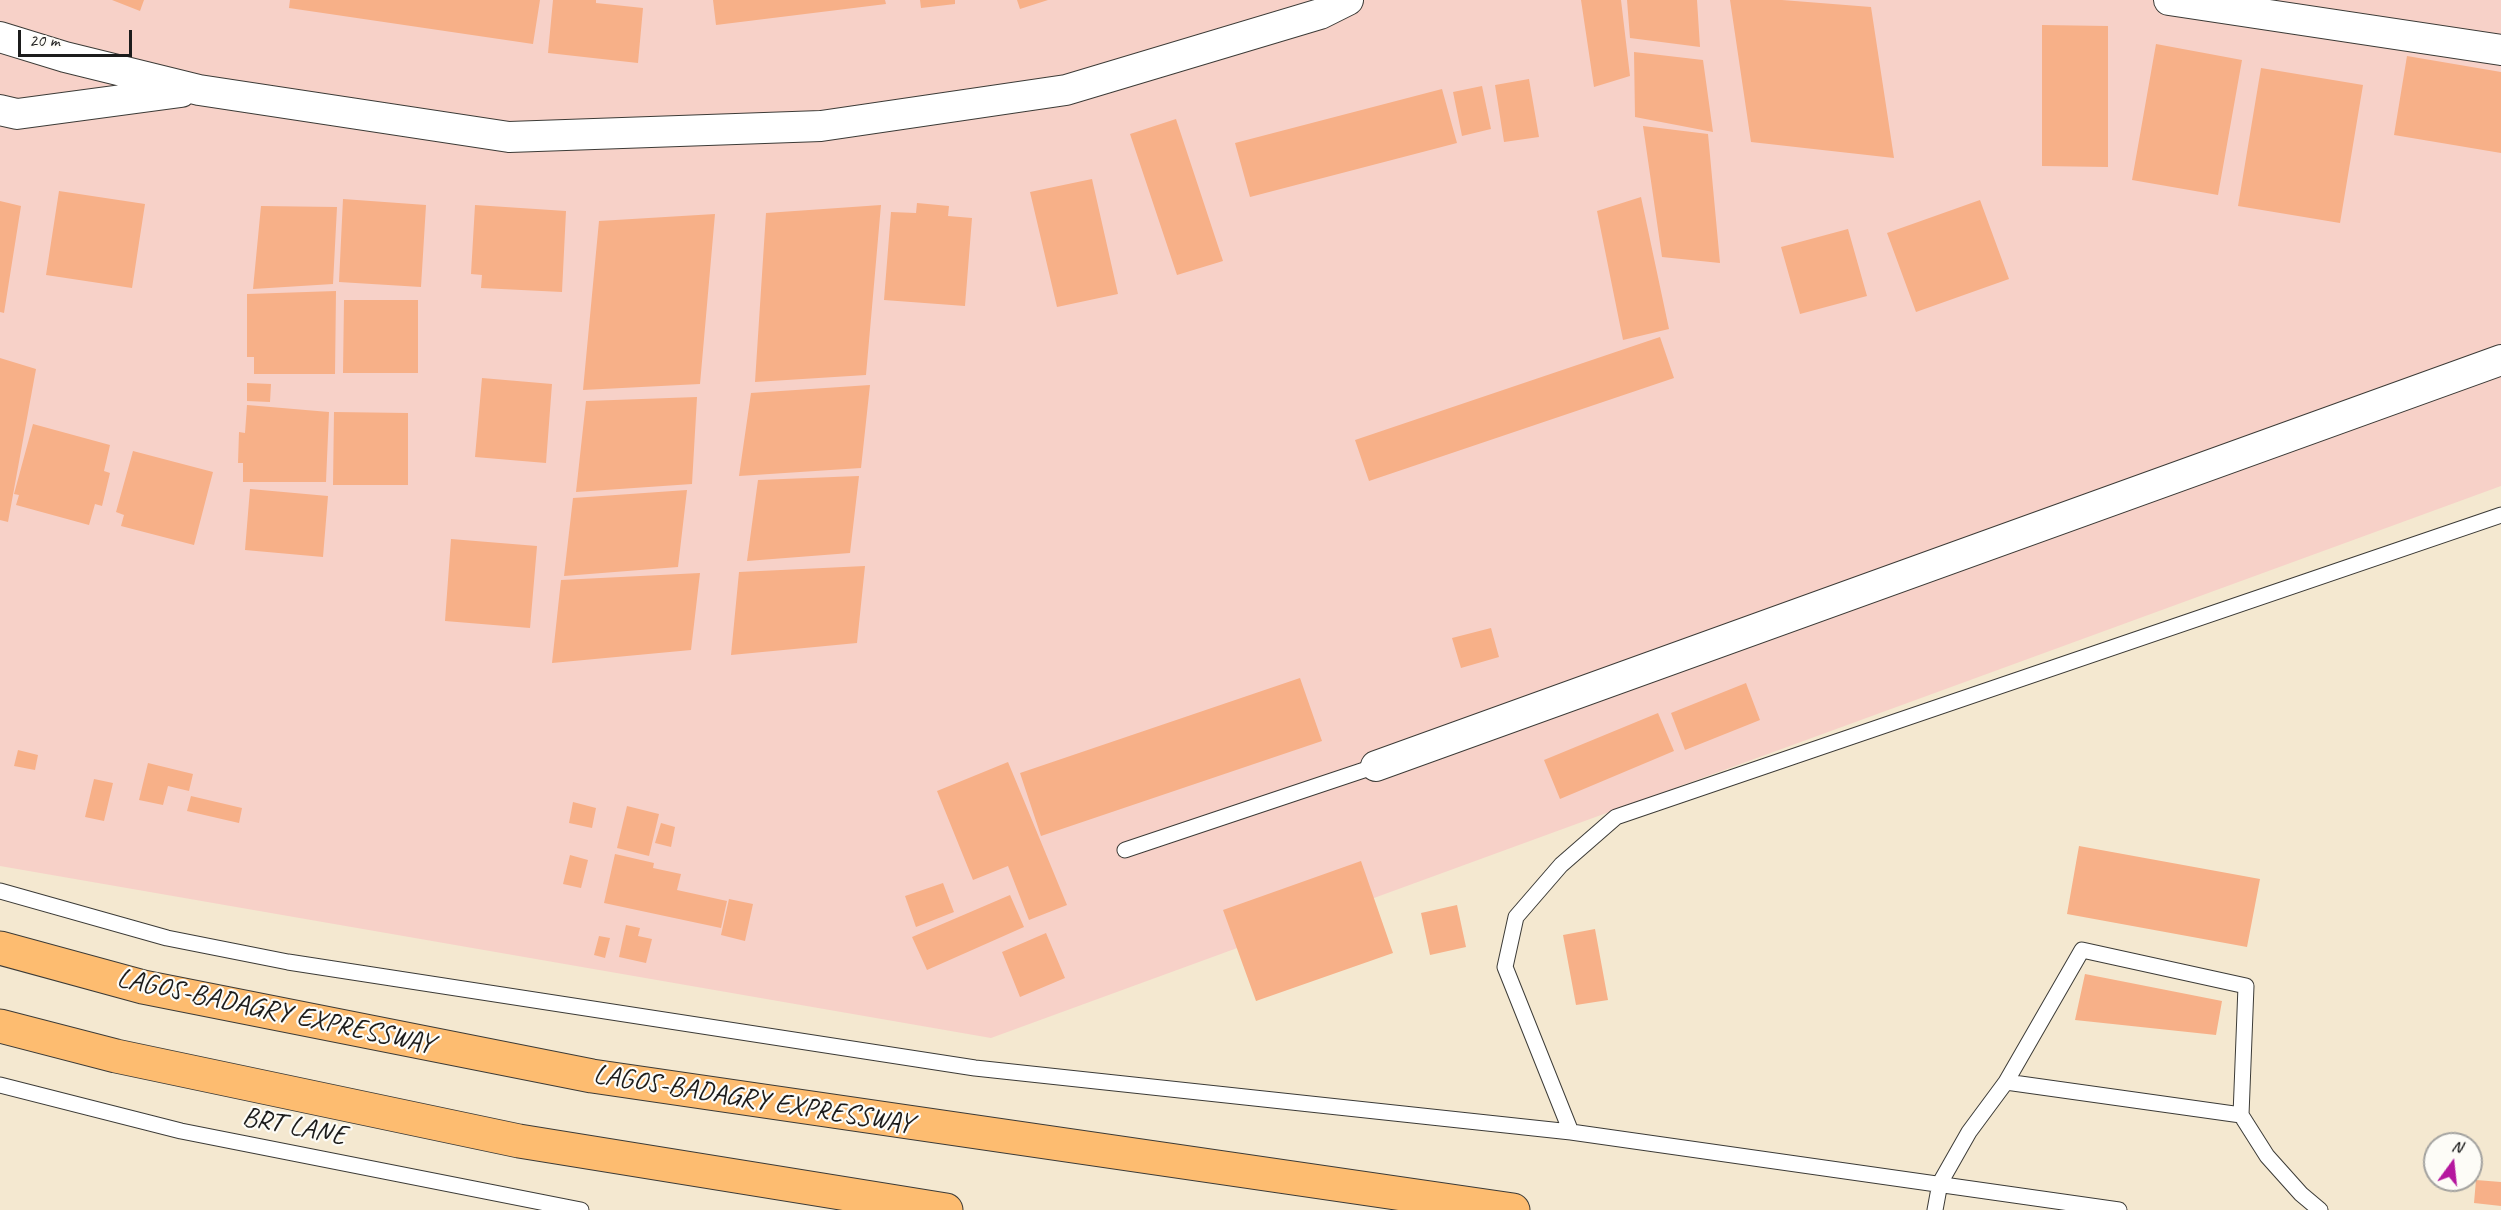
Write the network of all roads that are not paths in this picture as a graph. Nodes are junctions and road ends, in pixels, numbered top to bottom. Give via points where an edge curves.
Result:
1 (1348, 0) edge
2 (2169, 0) edge
3 (0, 37) edge
4 (2501, 50) edge
5 (199, 90) junction
6 (0, 110) edge
7 (2501, 360) edge
8 (2501, 515) edge
9 (1376, 766) joint
10 (1125, 850) dead end
11 (0, 891) edge
12 (0, 948) edge
13 (0, 1026) edge
14 (2006, 1082) junction
15 (0, 1085) edge
16 (2241, 1115) junction
17 (1571, 1132) junction
18 (1940, 1183) junction
19 (581, 1210) edge
20 (946, 1210) edge
21 (1513, 1210) edge
22 (1935, 1210) edge
23 (2119, 1210) edge
24 (2320, 1210) edge

1 - 5 street via 1320,14 1066,90 821,126 509,137
2 - 4 street
3 - 5 street
5 - 6 street via 17,114
7 - 9 street
8 - 17 lane via 1616,817 1561,865 1516,917 1504,967
9 - 10 lane
11 - 17 lane via 167,938 288,962 975,1068
12 - 21 main road, LAGOS-BADAGRY EXPRESSWAY via 143,987 592,1076
13 - 20 main road via 116,1056 519,1141
14 - 16 lane
14 - 16 lane via 2082,950 2246,986
14 - 18 lane via 1969,1131
15 - 19 lane, BRT LANE via 181,1131
16 - 24 lane via 2267,1156
17 - 18 lane
18 - 22 lane
18 - 23 lane

